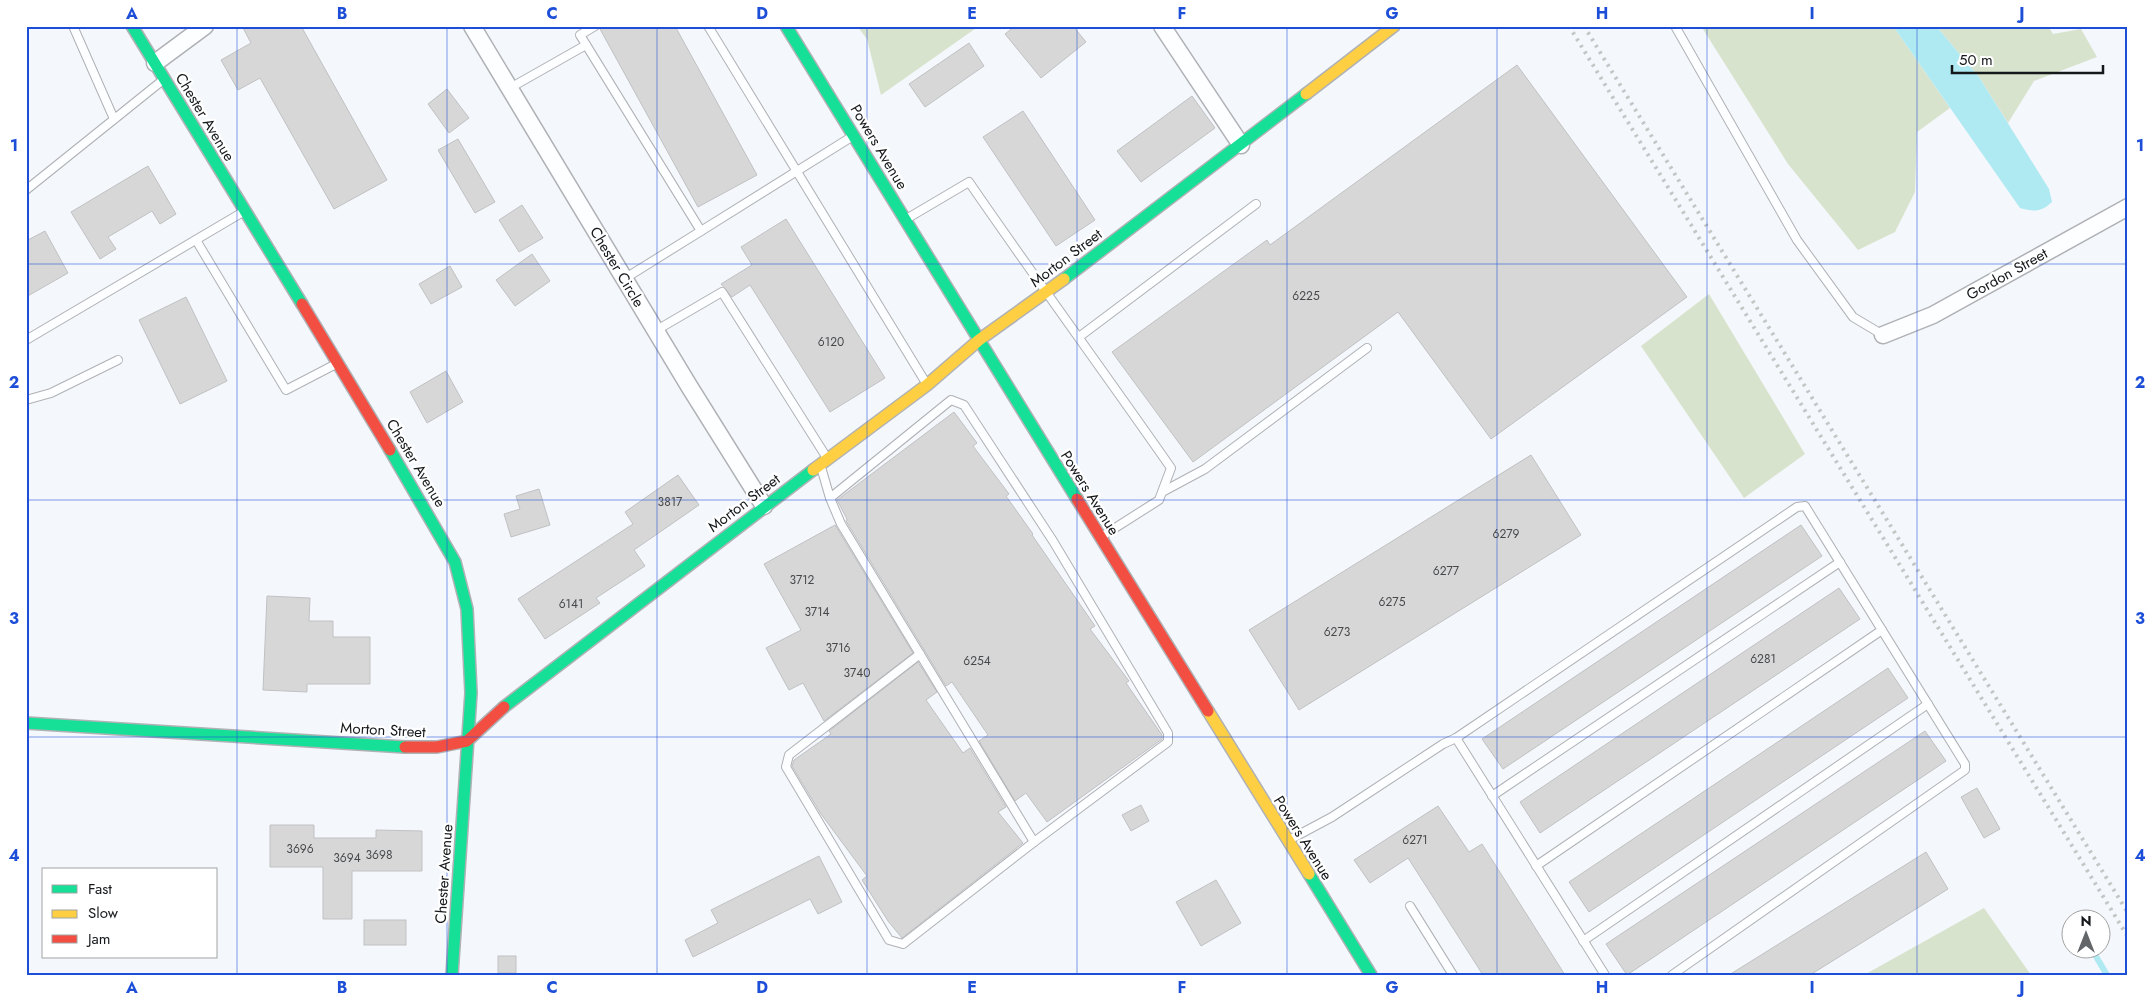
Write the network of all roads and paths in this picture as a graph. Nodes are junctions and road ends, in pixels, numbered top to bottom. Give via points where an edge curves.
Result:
1 (73, 26) edge
2 (132, 26) edge
3 (205, 26) edge
4 (472, 26) edge
5 (595, 26) edge
6 (708, 26) edge
7 (786, 26) edge
8 (1162, 26) edge
9 (1394, 26) edge
10 (1675, 26) edge
11 (586, 46) junction
12 (155, 63) junction
13 (165, 79) junction
14 (510, 88) junction
15 (114, 119) junction
16 (854, 135) junction
17 (1241, 145) junction
18 (797, 172) junction
19 (26, 190) edge
20 (1256, 204) dead end
21 (2128, 207) edge
22 (245, 212) junction
23 (906, 220) junction
24 (701, 231) junction
25 (196, 240) junction
26 (624, 278) junction
27 (1045, 293) junction
28 (655, 330) junction
29 (1883, 335) joint
30 (1079, 337) junction
31 (26, 340) edge
32 (979, 340) junction
33 (1367, 348) dead end
34 (118, 360) dead end
35 (338, 363) junction
36 (927, 384) junction
37 (26, 400) edge
38 (824, 462) junction
39 (1164, 491) junction
40 (830, 498) junction
41 (764, 506) junction
42 (1100, 537) junction
43 (1840, 562) junction
44 (1882, 630) junction
45 (920, 654) junction
46 (1928, 704) junction
47 (26, 723) edge
48 (1456, 738) junction
49 (467, 741) junction
50 (1492, 796) junction
51 (1287, 841) junction
52 (1034, 842) junction
53 (1536, 866) junction
54 (1410, 906) dead end
55 (1583, 941) junction
56 (452, 975) edge
57 (1370, 975) edge
58 (1453, 975) edge
59 (1605, 975) edge
60 (1672, 975) edge

1 - 15 lane
2 - 12 street, Chester Avenue
3 - 12 street
4 - 14 street, Chester Circle
5 - 11 lane via 580,35
6 - 18 lane
7 - 16 street, Powers Avenue
8 - 17 street
9 - 17 street, Morton Street
10 - 29 lane via 1797,240 1853,317
11 - 14 lane
11 - 24 lane
12 - 13 street, Chester Avenue
13 - 15 lane
13 - 22 street, Chester Avenue
14 - 26 street, Chester Circle
15 - 19 lane
16 - 18 lane
16 - 23 street, Powers Avenue
17 - 27 street, Morton Street
18 - 24 lane
18 - 36 lane
20 - 30 lane
21 - 29 street, Gordon Street via 1933,315
22 - 25 lane
22 - 35 street, Chester Avenue
23 - 27 lane via 969,182
23 - 32 street, Powers Avenue
24 - 26 lane
25 - 31 lane
25 - 35 lane via 286,390
26 - 28 street, Chester Circle
27 - 30 lane
27 - 32 street, Morton Street
28 - 38 lane via 722,292
28 - 41 street, Chester Circle
30 - 39 lane via 1171,468
32 - 36 street, Morton Street
32 - 42 street, Powers Avenue
33 - 39 lane via 1205,469
34 - 37 lane via 51,393
35 - 49 street, Chester Avenue via 455,562 468,608 471,693
36 - 38 street, Morton Street
38 - 40 lane
38 - 41 street, Morton Street
39 - 42 lane via 1159,500
40 - 45 lane via 841,524
40 - 52 lane via 951,400 964,405 1053,542 1168,733 1168,742
41 - 49 street, Morton Street via 500,710
42 - 51 street, Powers Avenue
43 - 44 lane
43 - 48 lane via 1805,506 1797,507
43 - 50 lane
44 - 46 lane
44 - 53 lane
45 - 52 lane
45 - 52 lane via 789,755 786,767 889,940 903,944
46 - 55 lane
46 - 60 lane via 1965,764 1965,770
47 - 49 street, Morton Street via 413,748
48 - 50 lane
48 - 51 lane via 1332,817
49 - 56 street, Chester Avenue
50 - 53 lane
51 - 57 street, Powers Avenue
53 - 55 lane
54 - 58 lane
55 - 59 lane

